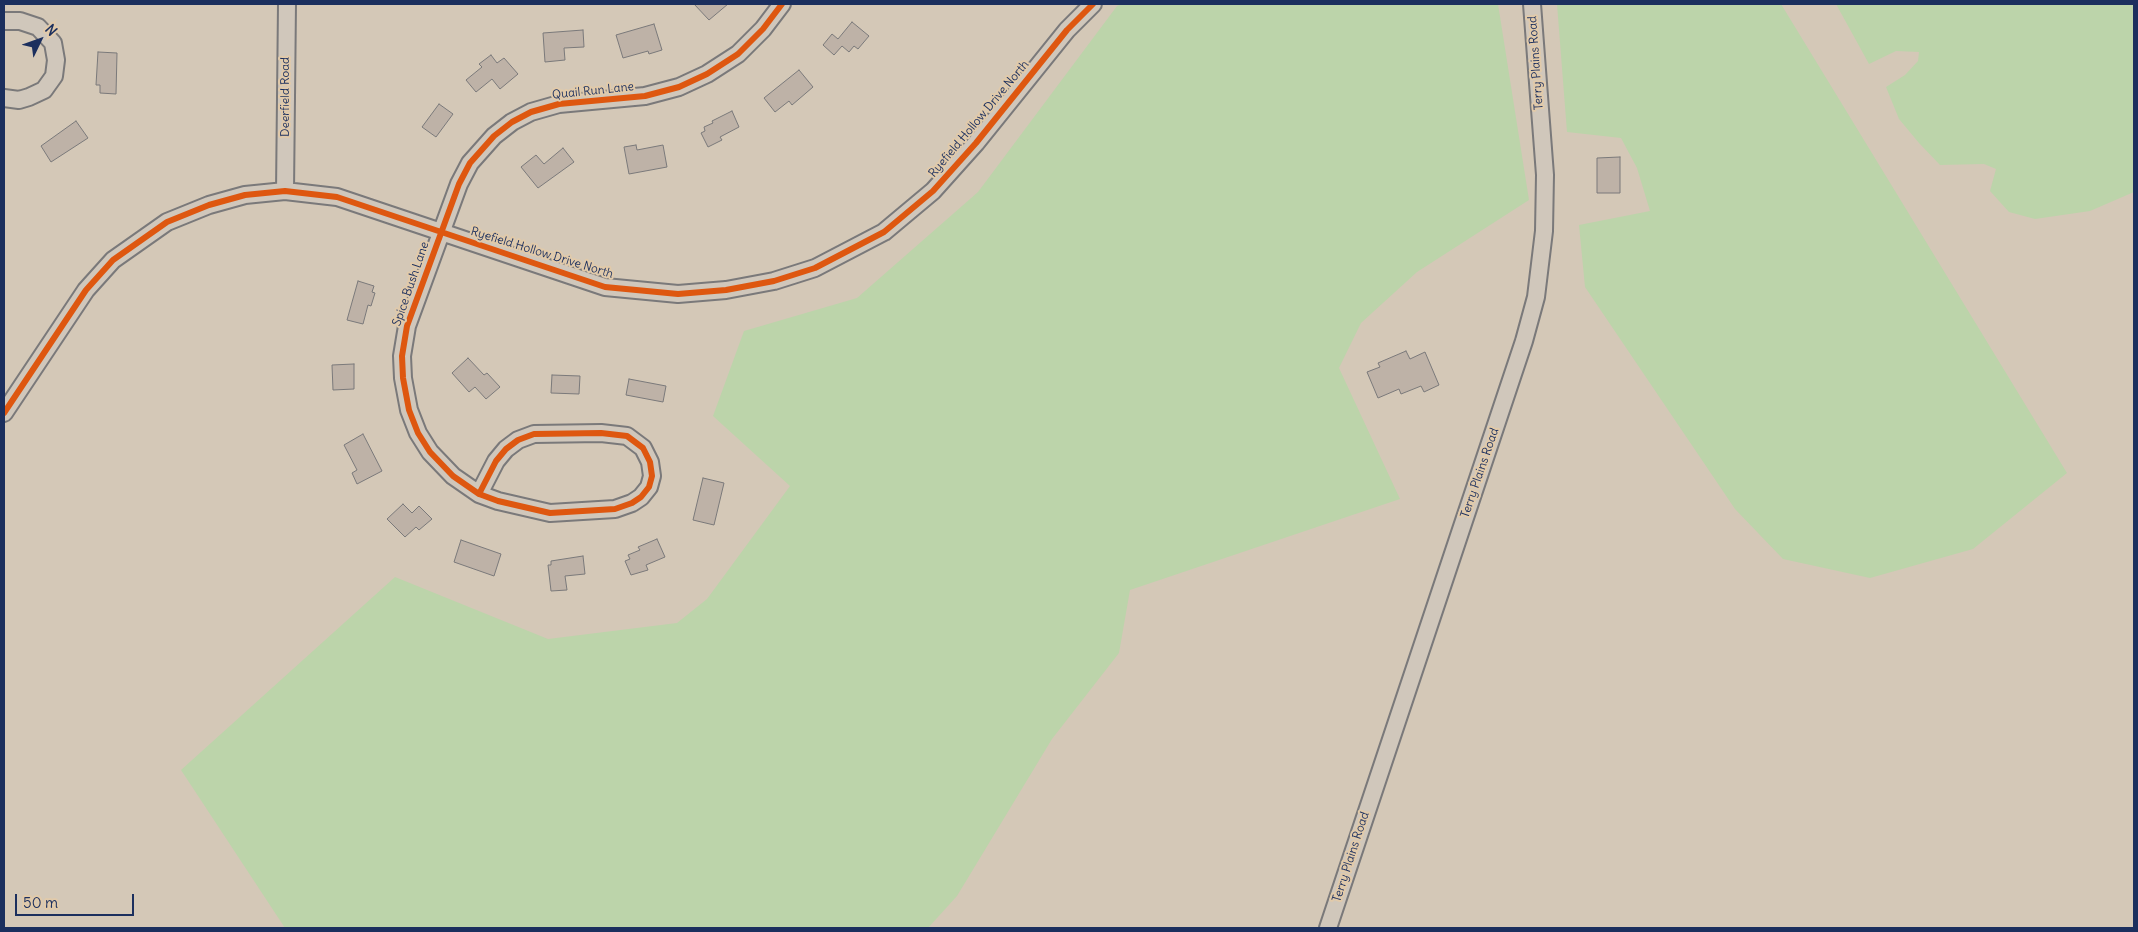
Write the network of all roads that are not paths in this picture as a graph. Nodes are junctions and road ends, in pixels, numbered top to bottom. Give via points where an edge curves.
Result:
1 (287, 4) edge
2 (782, 4) edge
3 (1093, 4) edge
4 (1532, 4) edge
5 (4, 21) edge
6 (4, 98) edge
7 (286, 191) junction
8 (440, 233) junction
9 (5, 409) edge
10 (479, 494) junction
11 (1328, 928) edge

1 - 7 street, Deerfield Road
2 - 8 street, Quail Run Lane via 738,54 700,77 645,96 559,104 512,122 494,136 470,163
3 - 8 street, Ryefield Hollow Drive North via 1067,30 933,191 884,232 815,268 774,281 678,294 605,286
4 - 11 street, Terry Plains Road via 1545,175 1544,231 1536,297
5 - 6 street via 20,21 38,27 53,43 56,60 54,76 44,90 29,98
7 - 8 street, Ryefield Hollow Drive North via 337,197
7 - 9 street, Ryefield Hollow Drive North via 245,195 209,205 167,222 113,260 86,290
8 - 10 street, Spice Bush Lane via 407,326 402,356 403,378 409,410 430,452 453,476
10 - 10 street, Spice Bush Lane via 550,513 614,509 641,497 652,476 650,462 643,448 626,436 534,434 506,449

